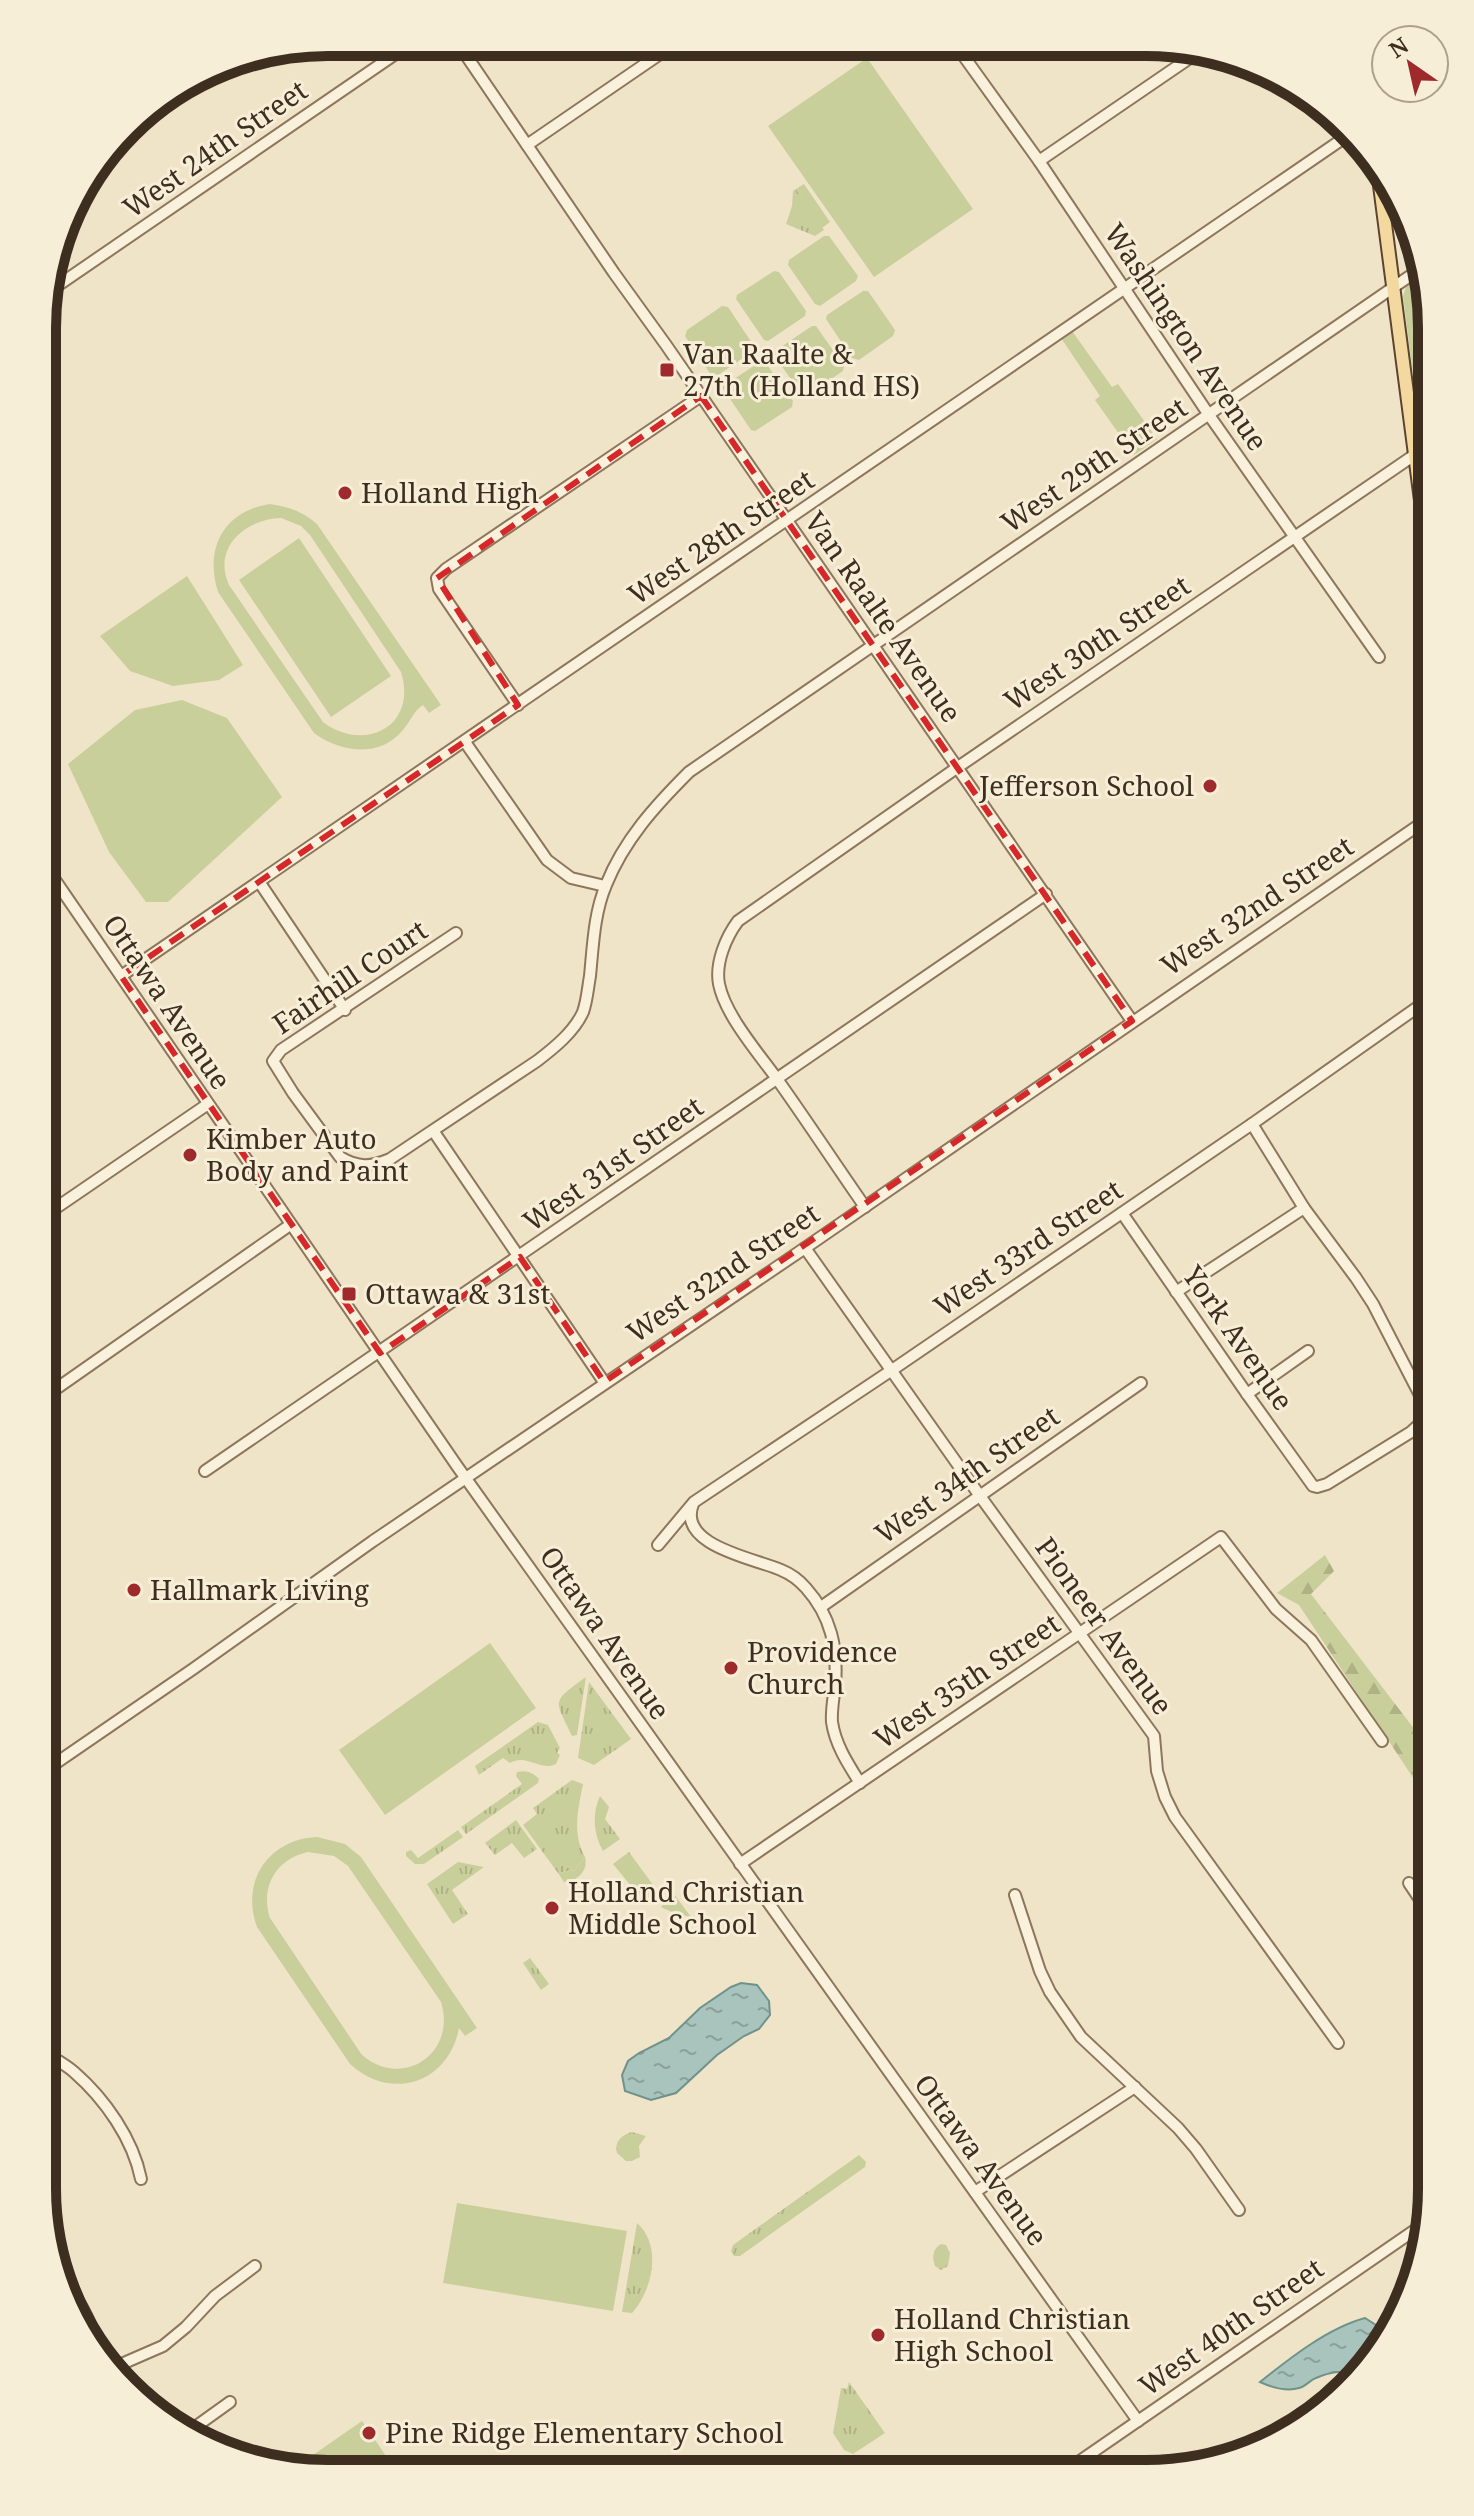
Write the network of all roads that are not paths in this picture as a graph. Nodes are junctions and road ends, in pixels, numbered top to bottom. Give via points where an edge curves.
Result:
1 (393, 56) edge
2 (467, 56) edge
3 (657, 56) edge
4 (964, 56) edge
5 (1188, 59) edge
6 (1341, 140) edge
7 (527, 145) junction
8 (1039, 161) junction
9 (1381, 190) edge
10 (1382, 198) junction
11 (1385, 199) edge
12 (1413, 274) edge
13 (60, 284) edge
14 (1124, 289) junction
15 (1392, 289) junction
16 (701, 396) junction
17 (1209, 415) junction
18 (1416, 454) junction
19 (1418, 470) edge
20 (787, 521) junction
21 (1294, 537) junction
22 (872, 644) junction
23 (1379, 657) dead end
24 (518, 705) junction
25 (465, 742) junction
26 (958, 767) junction
27 (1418, 826) edge
28 (56, 881) edge
29 (260, 883) junction
30 (605, 886) junction
31 (1046, 894) junction
32 (456, 933) dead end
33 (121, 976) junction
34 (1418, 1007) edge
35 (345, 1010) junction
36 (1132, 1021) junction
37 (273, 1061) joint
38 (777, 1079) junction
39 (208, 1104) junction
40 (1252, 1124) junction
41 (434, 1132) junction
42 (865, 1207) junction
43 (56, 1208) edge
44 (1304, 1208) junction
45 (1122, 1213) junction
46 (290, 1225) junction
47 (805, 1248) junction
48 (520, 1257) junction
49 (1176, 1292) junction
50 (1308, 1351) dead end
51 (380, 1353) junction
52 (892, 1370) junction
53 (604, 1382) junction
54 (1141, 1383) dead end
55 (56, 1389) edge
56 (1417, 1390) edge
57 (1247, 1394) junction
58 (1417, 1426) edge
59 (205, 1471) dead end
60 (465, 1477) junction
61 (980, 1496) junction
62 (694, 1502) junction
63 (658, 1545) dead end
64 (821, 1607) junction
65 (1080, 1633) junction
66 (1382, 1741) dead end
67 (56, 1763) edge
68 (860, 1783) junction
69 (740, 1864) junction
70 (1409, 1883) dead end
71 (1015, 1895) dead end
72 (1417, 1895) edge
73 (1338, 2043) dead end
74 (56, 2060) edge
75 (1135, 2087) junction
76 (141, 2179) dead end
77 (975, 2192) junction
78 (1239, 2210) dead end
79 (1415, 2230) edge
80 (255, 2266) dead end
81 (122, 2364) edge
82 (230, 2402) dead end
83 (1138, 2421) junction
84 (196, 2426) edge
85 (1081, 2460) edge

1 - 13 street, West 24th Street
2 - 7 street, Van Raalte Avenue
3 - 7 street
4 - 8 street, Washington Avenue
5 - 8 street
6 - 14 street, West 28th Street
7 - 16 street, Van Raalte Avenue
8 - 14 street, Washington Avenue
9 - 10 main road
10 - 11 street
10 - 15 main road
12 - 15 street, West 29th Street
14 - 17 street, Washington Avenue
14 - 20 street, West 28th Street
15 - 17 street, West 29th Street
15 - 18 main road
16 - 20 street, Van Raalte Avenue
16 - 24 street via 437,578 439,589
17 - 21 street, Washington Avenue
17 - 22 street, West 29th Street
18 - 19 main road
18 - 21 street, West 30th Street
20 - 22 street, Van Raalte Avenue
20 - 24 street, West 28th Street
21 - 23 street, Washington Avenue
21 - 26 street, West 30th Street
22 - 26 street, Van Raalte Avenue
22 - 30 street, West 29th Street via 689,772 638,828
24 - 25 street, West 28th Street
25 - 29 street, West 28th Street
25 - 30 street via 547,860 571,878
26 - 31 street, Van Raalte Avenue
26 - 38 street, West 30th Street via 738,921 730,933 718,983 743,1033
27 - 36 street, West 32nd Street
28 - 33 street, Ottawa Avenue
29 - 33 street, West 28th Street
29 - 35 street
30 - 41 street, West 29th Street via 583,1012 554,1048
31 - 36 street, Van Raalte Avenue
31 - 38 street, West 31st Street
32 - 35 street, Fairhill Court
33 - 39 street, Ottawa Avenue
34 - 40 street, West 33rd Street
35 - 37 street, Fairhill Court via 281,1050
36 - 42 street, West 32nd Street
37 - 41 street, West 29th Street via 348,1162 378,1164
38 - 42 street
38 - 48 street, West 31st Street
39 - 43 street
39 - 46 street, Ottawa Avenue
40 - 44 street
40 - 45 street, West 33rd Street
41 - 48 street
42 - 47 street, West 32nd Street
44 - 49 street
44 - 56 street, York Avenue via 1383,1321
45 - 49 street, York Avenue
45 - 52 street, West 33rd Street
46 - 51 street, Ottawa Avenue
46 - 55 street
47 - 52 street, Pioneer Avenue
47 - 53 street, West 32nd Street
48 - 51 street, West 31st Street
48 - 53 street
49 - 57 street, York Avenue
50 - 57 street
51 - 59 street, West 31st Street
51 - 60 street, Ottawa Avenue
52 - 61 street, Pioneer Avenue
52 - 62 street, West 33rd Street
53 - 60 street, West 32nd Street
54 - 61 street, West 34th Street
57 - 58 street, York Avenue via 1317,1487
60 - 67 street, West 32nd Street
60 - 69 street, Ottawa Avenue
61 - 64 street, West 34th Street
61 - 65 street, Pioneer Avenue
62 - 63 street, West 33rd Street
62 - 64 street via 690,1512 701,1536 796,1578
64 - 68 street via 835,1649 832,1721 841,1753
65 - 66 street, West 35th Street via 1221,1537 1276,1609 1311,1640
65 - 68 street, West 35th Street
65 - 73 street, Pioneer Avenue via 1154,1736 1157,1771 1175,1817
68 - 69 street, West 35th Street
69 - 77 street, Ottawa Avenue
70 - 72 street
71 - 75 street via 1050,1992 1081,2037
74 - 76 street via 88,2085 116,2122 136,2156
75 - 77 street
75 - 78 street via 1196,2149
77 - 83 street, Ottawa Avenue
79 - 83 street, West 40th Street
80 - 81 street via 163,2346
82 - 84 street
83 - 85 street, West 40th Street

